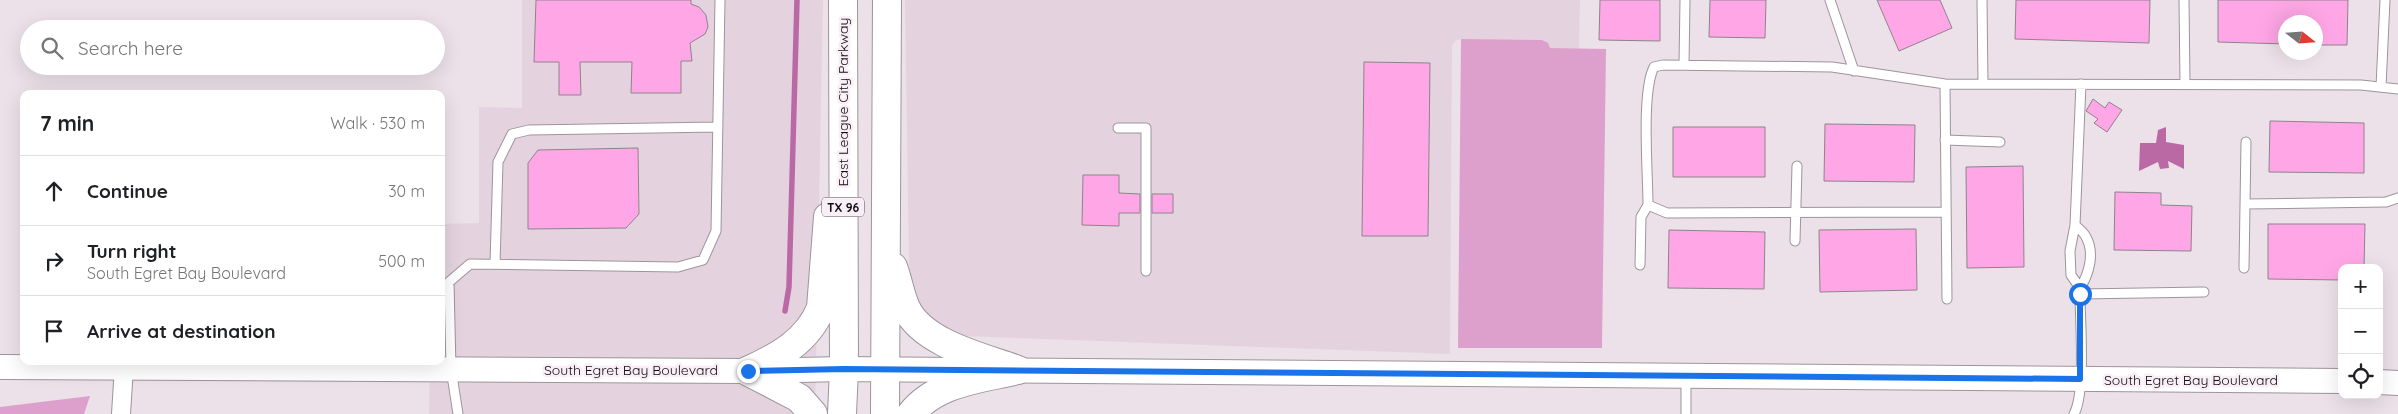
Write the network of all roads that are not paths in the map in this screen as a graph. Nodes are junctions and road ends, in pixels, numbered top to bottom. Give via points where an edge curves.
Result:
1 (720, 0) edge
2 (843, 0) edge
3 (887, 0) edge
4 (1685, 0) edge
5 (1830, 0) edge
6 (1982, 0) edge
7 (2184, 0) edge
8 (2385, 0) edge
9 (1684, 65) junction
10 (1854, 71) junction
11 (1945, 84) junction
12 (1983, 84) junction
13 (2081, 84) junction
14 (2185, 84) junction
15 (2381, 87) junction
16 (2398, 89) edge
17 (718, 127) junction
18 (1118, 128) dead end
19 (1945, 140) junction
20 (2000, 142) dead end
21 (2246, 142) dead end
22 (842, 146) junction
23 (1797, 166) dead end
24 (2398, 198) edge
25 (2245, 204) junction
26 (1648, 205) junction
27 (1945, 212) junction
28 (1796, 213) junction
29 (2075, 225) junction
30 (1795, 241) dead end
31 (886, 242) junction
32 (495, 264) junction
33 (1640, 265) dead end
34 (2244, 268) dead end
35 (1146, 271) dead end
36 (2080, 291) junction
37 (2204, 292) dead end
38 (1947, 299) dead end
39 (0, 367) edge
40 (124, 367) junction
41 (451, 369) junction
42 (844, 369) junction
43 (886, 370) junction
44 (1018, 370) junction
45 (748, 371) junction
46 (1686, 377) junction
47 (2080, 379) junction
48 (2338, 381) edge
49 (2383, 382) edge
50 (2398, 383) edge
51 (2077, 412) edge
52 (121, 414) edge
53 (458, 414) edge
54 (813, 414) edge
55 (842, 414) edge
56 (885, 414) edge
57 (911, 414) edge
58 (1686, 414) edge

1 - 17 lane
2 - 22 main road, East League City Parkway / TX 96
3 - 31 main road
4 - 9 lane
5 - 10 lane
6 - 12 lane
7 - 14 lane
8 - 15 lane
9 - 10 lane via 1832,67
9 - 26 lane via 1654,67 1650,75 1647,94
10 - 11 lane
11 - 12 lane
11 - 19 lane
12 - 13 lane
13 - 14 lane
13 - 29 lane
14 - 15 lane
15 - 16 lane
17 - 32 lane via 529,130 512,134 498,162
17 - 32 lane via 716,230 703,260 678,267
18 - 35 lane via 1146,128
19 - 20 lane
19 - 27 lane
21 - 25 lane
22 - 42 main road, East League City Parkway / TX 96
22 - 45 main road via 826,229 821,308 816,320 796,343 772,360
23 - 28 lane
24 - 25 lane via 2386,202
25 - 34 lane
26 - 28 lane via 1667,213
26 - 33 lane via 1641,217
27 - 28 lane
27 - 38 lane
28 - 30 lane
29 - 36 lane via 2070,251 2071,275
29 - 36 lane via 2086,236 2090,252 2088,276
31 - 43 main road
31 - 44 main road via 906,308 916,322 932,336 949,344
32 - 41 lane via 470,264 449,282
36 - 37 lane
36 - 47 lane
39 - 40 main road, South Egret Bay Boulevard
40 - 41 main road, South Egret Bay Boulevard
40 - 52 street
41 - 45 main road, South Egret Bay Boulevard
41 - 53 lane
42 - 43 main road, South Egret Bay Boulevard
42 - 45 main road, South Egret Bay Boulevard
42 - 55 main road, East League City Parkway / TX 96
43 - 44 main road, South Egret Bay Boulevard
43 - 56 main road
44 - 46 main road, South Egret Bay Boulevard
44 - 57 main road via 951,386 929,398
45 - 54 main road via 799,398
46 - 47 main road, South Egret Bay Boulevard
46 - 58 lane
47 - 48 main road, South Egret Bay Boulevard
47 - 51 lane
49 - 50 main road

